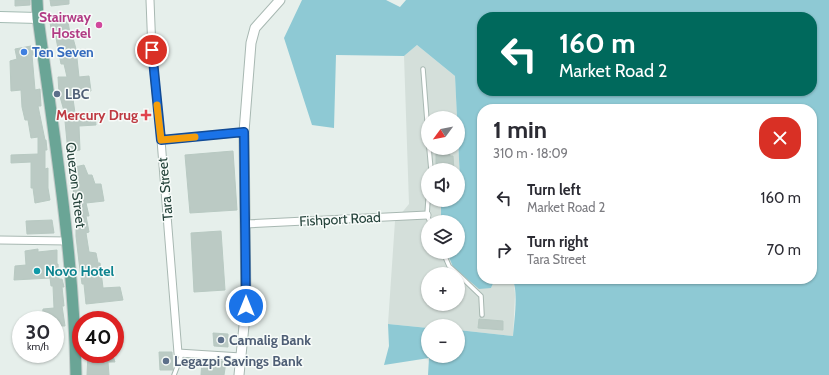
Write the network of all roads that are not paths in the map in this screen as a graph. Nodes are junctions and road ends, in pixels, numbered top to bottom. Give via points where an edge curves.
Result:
1 (37, 0) edge
2 (150, 0) edge
3 (280, 0) edge
4 (0, 17) edge
5 (38, 18) junction
6 (423, 69) dead end
7 (426, 111) edge
8 (244, 132) junction
9 (161, 140) junction
10 (421, 219) edge
11 (246, 224) junction
12 (0, 240) edge
13 (68, 241) junction
14 (465, 281) edge
15 (482, 315) dead end
16 (180, 353) junction
17 (241, 357) junction
18 (76, 375) edge
19 (174, 375) edge
20 (239, 375) edge

1 - 5 main road, Quezon Street
2 - 9 street, Tara Street
3 - 8 street via 253,33
4 - 5 main road
5 - 13 main road, Quezon Street
6 - 7 lane
8 - 9 street
8 - 11 street
9 - 16 street, Tara Street
10 - 11 street, Fishport Road
11 - 17 street via 246,306
12 - 13 street
13 - 18 main road, Quezon Street via 76,331
14 - 15 lane via 481,296
16 - 17 street
16 - 19 lane
17 - 20 street

